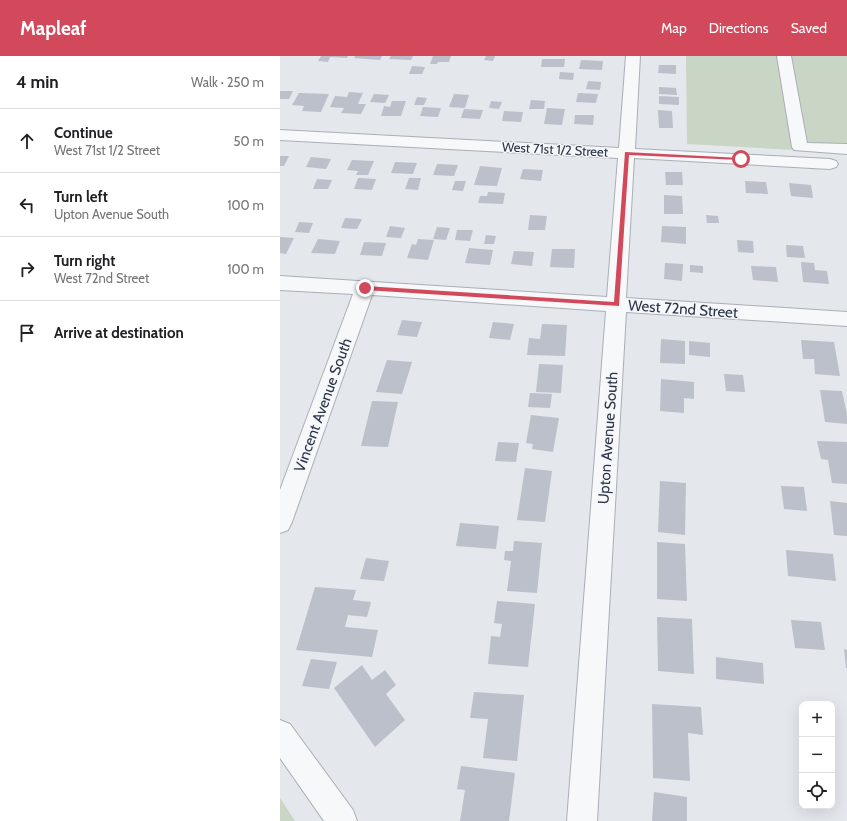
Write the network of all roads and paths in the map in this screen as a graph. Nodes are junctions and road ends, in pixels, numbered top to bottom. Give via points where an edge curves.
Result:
1 (633, 56) edge
2 (784, 56) edge
3 (280, 135) edge
4 (847, 149) edge
5 (627, 153) junction
6 (830, 164) dead end
7 (280, 283) edge
8 (365, 288) junction
9 (617, 304) junction
10 (847, 319) edge
11 (280, 522) edge
12 (280, 734) edge
13 (342, 821) edge
14 (582, 821) edge

1 - 5 street, Upton Avenue South
2 - 4 street via 800,147
3 - 5 street, West 71st 1/2 Street
5 - 6 street, West 71st 1/2 Street
5 - 9 street, Upton Avenue South
7 - 8 street, West 72nd Street
8 - 9 street, West 72nd Street
8 - 11 street, Vincent Avenue South
9 - 10 street, West 72nd Street
9 - 14 street, Upton Avenue South
12 - 13 street

